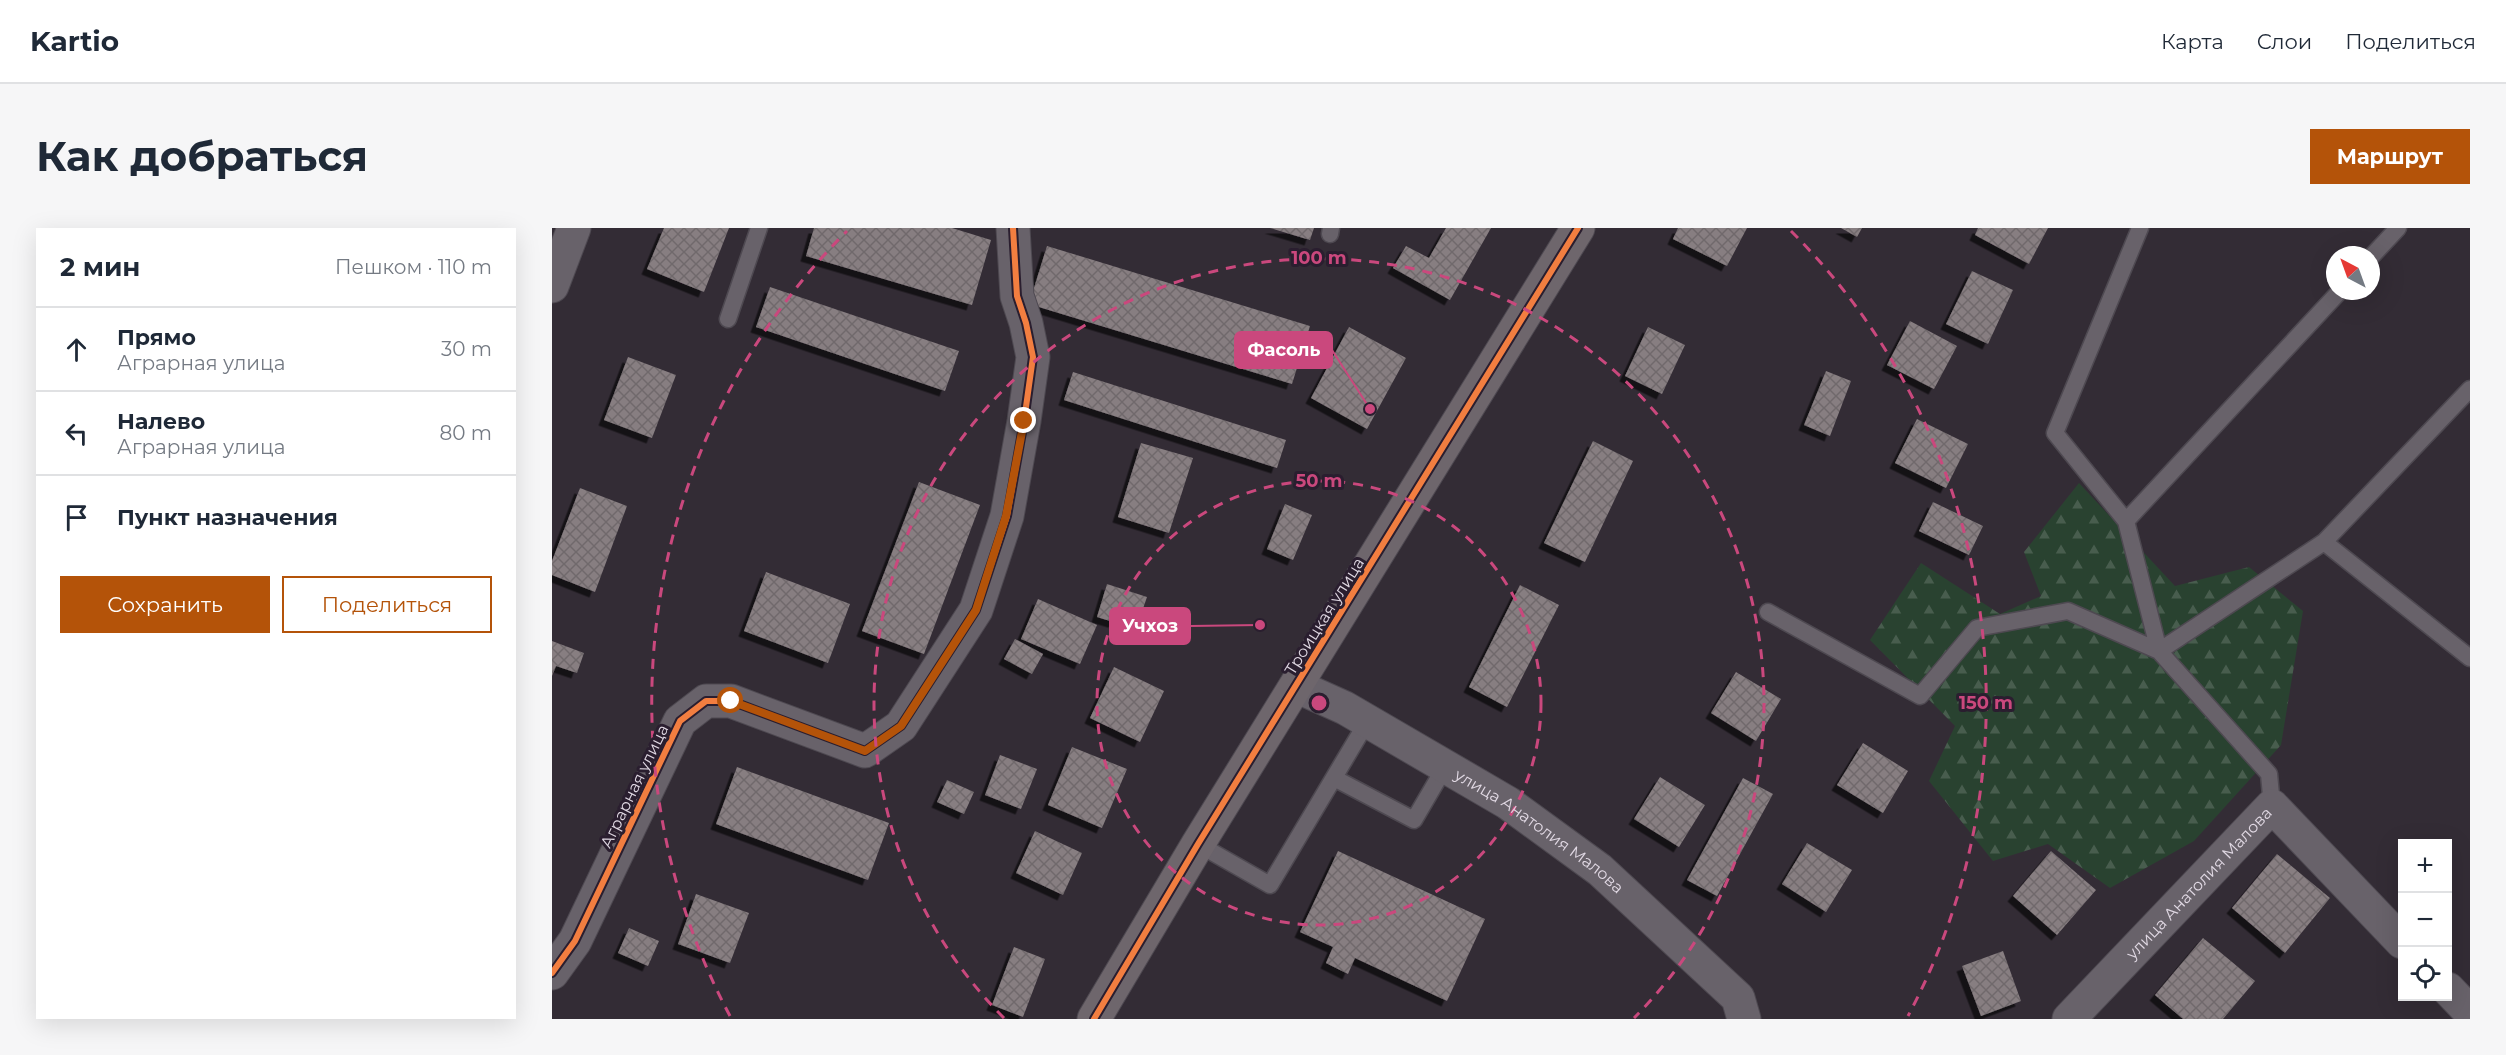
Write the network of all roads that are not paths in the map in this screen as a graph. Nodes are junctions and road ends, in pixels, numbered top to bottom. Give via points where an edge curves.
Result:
1 (574, 228) edge
2 (759, 228) edge
3 (1013, 228) edge
4 (1578, 228) edge
5 (2140, 228) edge
6 (2398, 228) edge
7 (2380, 247) edge
8 (552, 286) edge
9 (2332, 300) edge
10 (728, 320) dead end
11 (2470, 389) edge
12 (2126, 521) junction
13 (2324, 542) junction
14 (1768, 612) dead end
15 (2158, 651) junction
16 (2470, 658) edge
17 (1296, 686) junction
18 (1367, 722) junction
19 (1445, 767) junction
20 (1334, 778) junction
21 (2272, 806) junction
22 (1198, 844) junction
23 (2398, 937) edge
24 (552, 973) edge
25 (2452, 993) edge
26 (2470, 1012) edge
27 (1094, 1019) edge
28 (1744, 1019) edge
29 (2069, 1019) edge

1 - 8 street
2 - 10 lane
3 - 24 street, Аграрная улица via 1017,296 1033,357 1006,516 976,610 901,726 865,751 731,701 706,701 680,721 575,941
4 - 17 street, Троицкая улица
5 - 12 lane via 2055,433
6 - 7 lane
9 - 12 lane
11 - 13 lane
12 - 15 lane
13 - 15 lane
13 - 16 lane
14 - 15 lane via 1920,696 1977,628 2045,615 2068,611
15 - 21 lane via 2270,774
17 - 18 street, улица Анатолия Малова
17 - 22 street, Троицкая улица
18 - 19 street, улица Анатолия Малова
18 - 20 lane
19 - 20 lane via 1414,820
19 - 28 street, улица Анатолия Малова via 1508,803 1600,870 1738,998
20 - 22 lane via 1270,885
21 - 23 street, улица Анатолия Малова
21 - 29 street, улица Анатолия Малова
22 - 27 street, Троицкая улица
25 - 26 street

